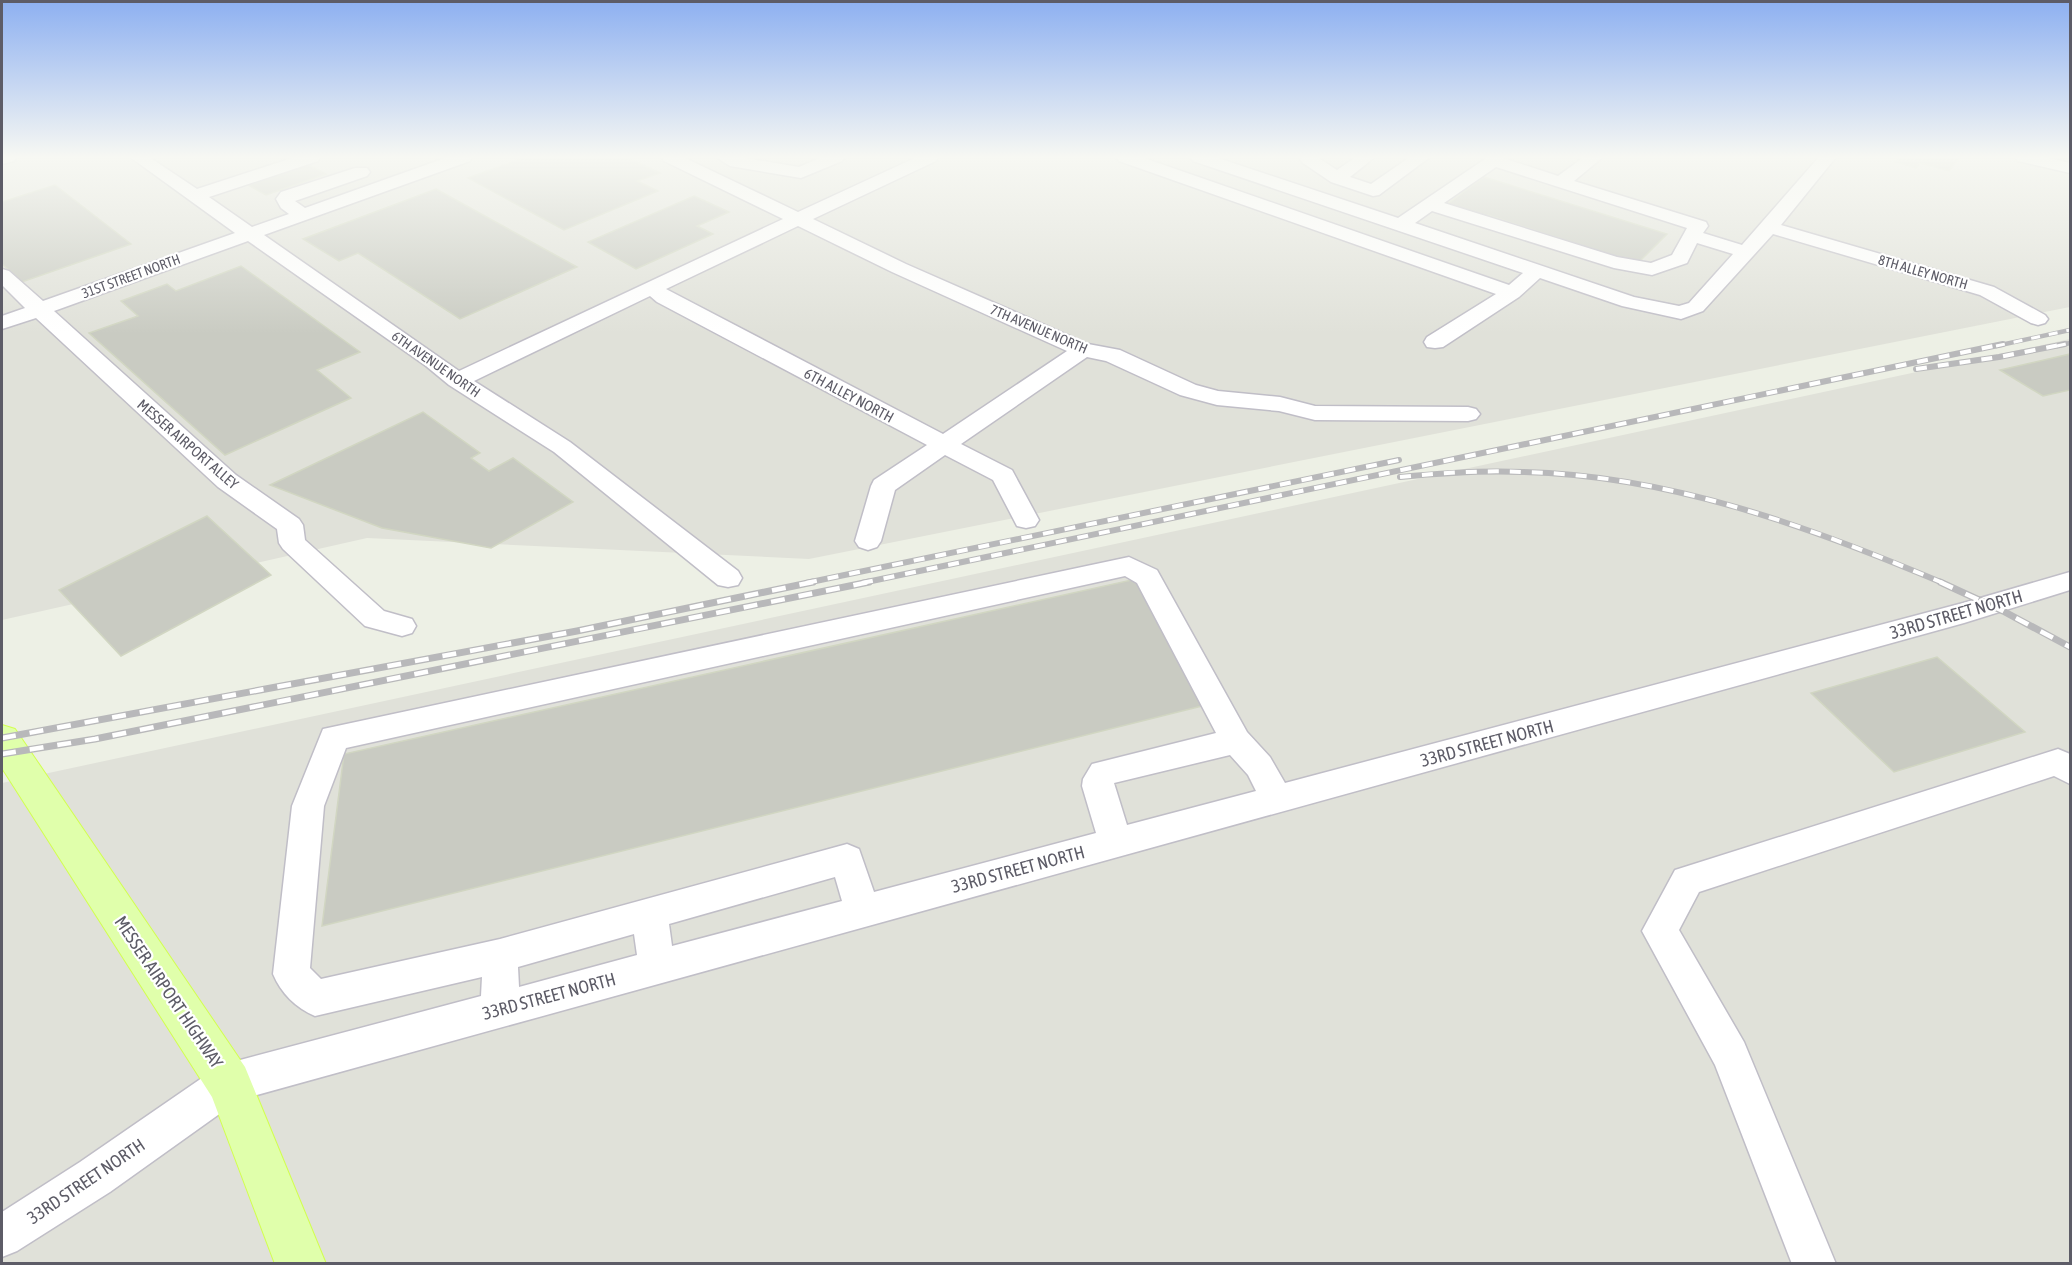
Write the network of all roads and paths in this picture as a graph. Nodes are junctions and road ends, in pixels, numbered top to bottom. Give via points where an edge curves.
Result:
1 (223, 216) edge
2 (300, 216) edge
3 (794, 216) edge
4 (805, 216) edge
5 (1294, 216) edge
6 (1373, 216) edge
7 (1413, 216) edge
8 (1465, 216) edge
9 (1668, 216) edge
10 (1778, 216) edge
11 (797, 220) junction
12 (1400, 225) junction
13 (1769, 227) junction
14 (249, 234) junction
15 (1691, 235) junction
16 (1529, 236) junction
17 (1578, 251) junction
18 (1746, 252) junction
19 (1498, 258) junction
20 (1545, 274) junction
21 (2, 275) edge
22 (653, 288) junction
23 (1512, 293) junction
24 (39, 309) junction
25 (2038, 319) dead end
26 (2, 323) edge
27 (1435, 342) dead end
28 (1083, 350) junction
29 (457, 380) junction
30 (1468, 414) dead end
31 (942, 445) junction
32 (1026, 520) dead end
33 (868, 542) dead end
34 (728, 578) dead end
35 (2070, 581) edge
36 (402, 626) dead end
37 (2, 739) edge
38 (1236, 741) junction
39 (2070, 771) edge
40 (1278, 800) junction
41 (1116, 843) junction
42 (862, 911) junction
43 (651, 914) junction
44 (500, 956) junction
45 (656, 968) junction
46 (500, 1010) junction
47 (229, 1083) junction
48 (2, 1236) edge
49 (301, 1263) edge
50 (1814, 1263) edge

1 - 14 street, 6TH AVENUE NORTH
2 - 14 street, 31ST STREET NORTH
3 - 11 street, 7TH AVENUE NORTH
4 - 11 street
5 - 23 street
6 - 12 street
7 - 12 street
8 - 16 street
9 - 15 street via 1699,226
10 - 13 street
11 - 22 street
11 - 28 street, 7TH AVENUE NORTH
12 - 19 street
13 - 18 street
13 - 25 street, 8TH ALLEY NORTH via 1987,291
14 - 24 street, 31ST STREET NORTH
14 - 29 street, 6TH AVENUE NORTH
15 - 17 street via 1680,259 1653,269
15 - 18 street
16 - 17 street
16 - 19 street
17 - 20 street
18 - 20 street via 1696,307 1681,313 1629,302
19 - 20 street
20 - 23 street
21 - 24 street, MESSER AIRPORT ALLEY
22 - 29 street
22 - 31 street, 6TH ALLEY NORTH via 664,298
23 - 27 street
24 - 26 street, 31ST STREET NORTH
24 - 36 street, MESSER AIRPORT ALLEY via 227,482 290,525 292,543 375,619
28 - 30 street, 7TH AVENUE NORTH via 1112,355 1188,390 1217,398 1280,404 1315,413
28 - 31 street
29 - 34 street, 6TH AVENUE NORTH via 562,447
31 - 32 street, 6TH ALLEY NORTH via 1003,475
31 - 33 street via 883,486
35 - 40 street, 33RD STREET NORTH
37 - 47 main road, MESSER AIRPORT HIGHWAY
38 - 40 street via 1259,766
38 - 41 street via 1103,773 1098,786
38 - 44 street via 1147,577 1129,566 334,738 308,806 291,974 315,998
39 - 50 street via 2058,762 1687,881 1660,930 1730,1055
40 - 41 street, 33RD STREET NORTH
41 - 42 street, 33RD STREET NORTH
42 - 43 street via 847,859
42 - 45 street, 33RD STREET NORTH
43 - 44 street
43 - 45 street
44 - 46 street
45 - 46 street, 33RD STREET NORTH
46 - 47 street, 33RD STREET NORTH
47 - 48 street, 33RD STREET NORTH via 95,1177
47 - 49 main road, MESSER AIRPORT HIGHWAY

